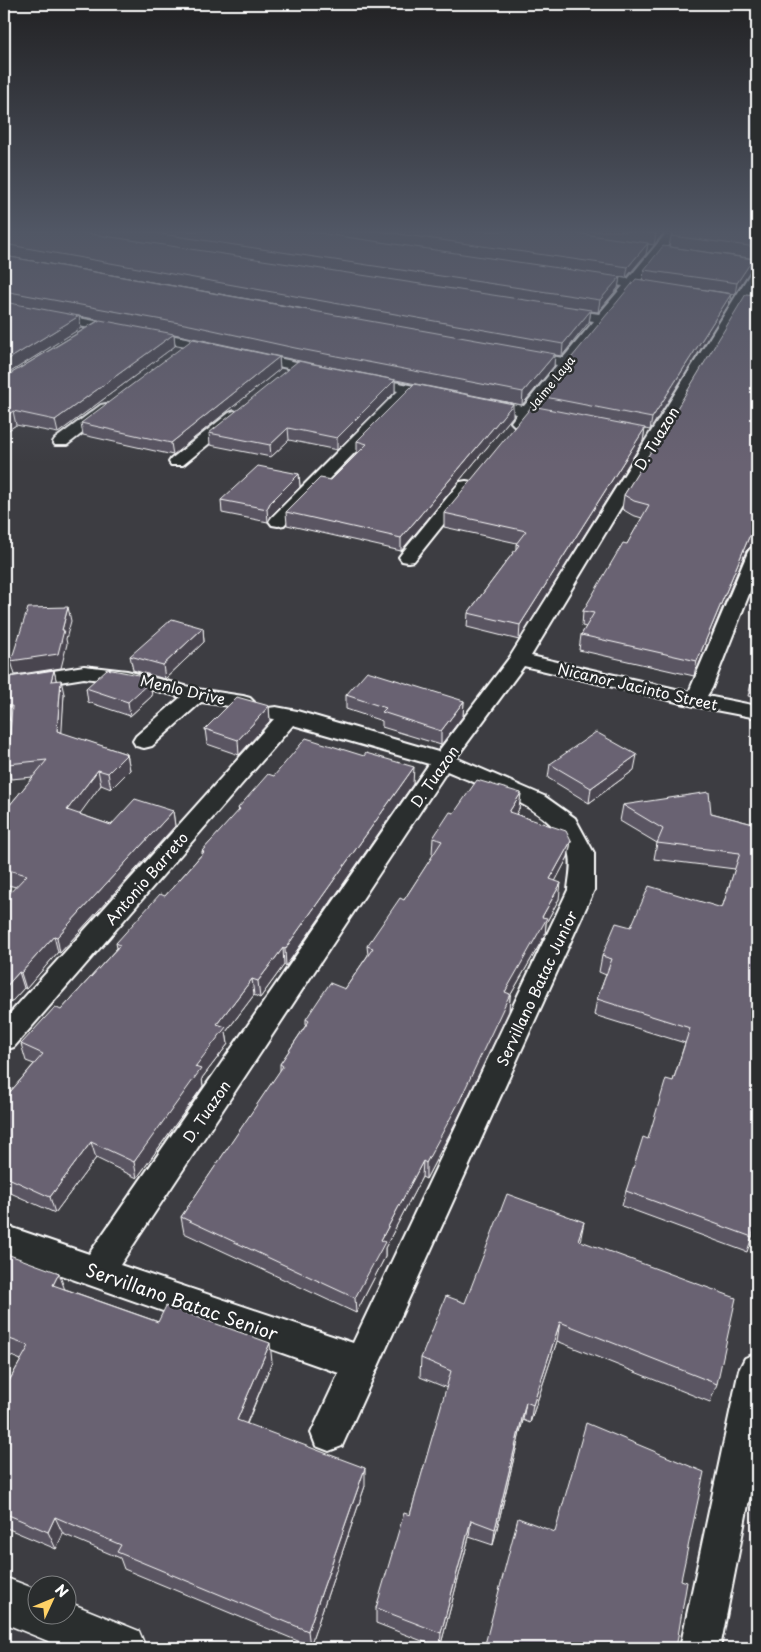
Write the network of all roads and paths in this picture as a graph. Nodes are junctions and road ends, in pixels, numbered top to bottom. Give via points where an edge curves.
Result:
1 (612, 308) edge
2 (729, 308) edge
3 (6, 309) edge
4 (543, 310) edge
5 (603, 319) junction
6 (98, 326) junction
7 (83, 336) edge
8 (191, 343) junction
9 (507, 353) edge
10 (176, 355) edge
11 (567, 363) junction
12 (295, 366) junction
13 (280, 378) edge
14 (409, 389) junction
15 (114, 401) edge
16 (243, 408) edge
17 (527, 412) junction
18 (573, 421) edge
19 (509, 435) edge
20 (61, 442) dead end
21 (177, 462) dead end
22 (477, 473) edge
23 (278, 521) dead end
24 (757, 552) edge
25 (408, 557) dead end
26 (519, 659) junction
27 (4, 685) edge
28 (196, 696) junction
29 (694, 700) junction
30 (243, 702) edge
31 (757, 712) edge
32 (282, 714) joint
33 (144, 741) dead end
34 (443, 762) junction
35 (4, 1039) edge
36 (4, 1240) edge
37 (97, 1271) junction
38 (360, 1363) junction
39 (757, 1370) edge
40 (329, 1433) dead end
41 (4, 1600) edge
42 (28, 1610) edge
43 (63, 1624) edge
44 (122, 1648) edge
45 (700, 1648) edge

1 - 5 street, Jaime Laya
2 - 26 street, D. Tuazon via 649,436
3 - 6 street
4 - 5 street
5 - 11 street, Jaime Laya
6 - 7 street
6 - 8 street
8 - 10 street
8 - 12 street
9 - 11 street
11 - 17 street, Jaime Laya
12 - 13 street
12 - 14 street
14 - 17 street
14 - 23 street
15 - 20 street
16 - 21 street
17 - 18 street
17 - 19 street, Jaime Laya
22 - 25 street
24 - 29 street via 702,688
26 - 29 street, Nicanor Jacinto Street
26 - 34 street, D. Tuazon
27 - 28 street, Menlo Drive via 84,672 128,676
28 - 30 street, Menlo Drive
28 - 33 street
29 - 31 street, Nicanor Jacinto Street
32 - 34 street, Servillano Batac Junior
32 - 35 street, Antonio Barreto
34 - 37 street, D. Tuazon
34 - 38 street, Servillano Batac Junior via 536,801 567,824 582,853 581,890
36 - 37 street, Servillano Batac Senior
37 - 38 street, Servillano Batac Senior
38 - 40 street, Servillano Batac Junior
39 - 45 street
41 - 42 street
43 - 44 street

